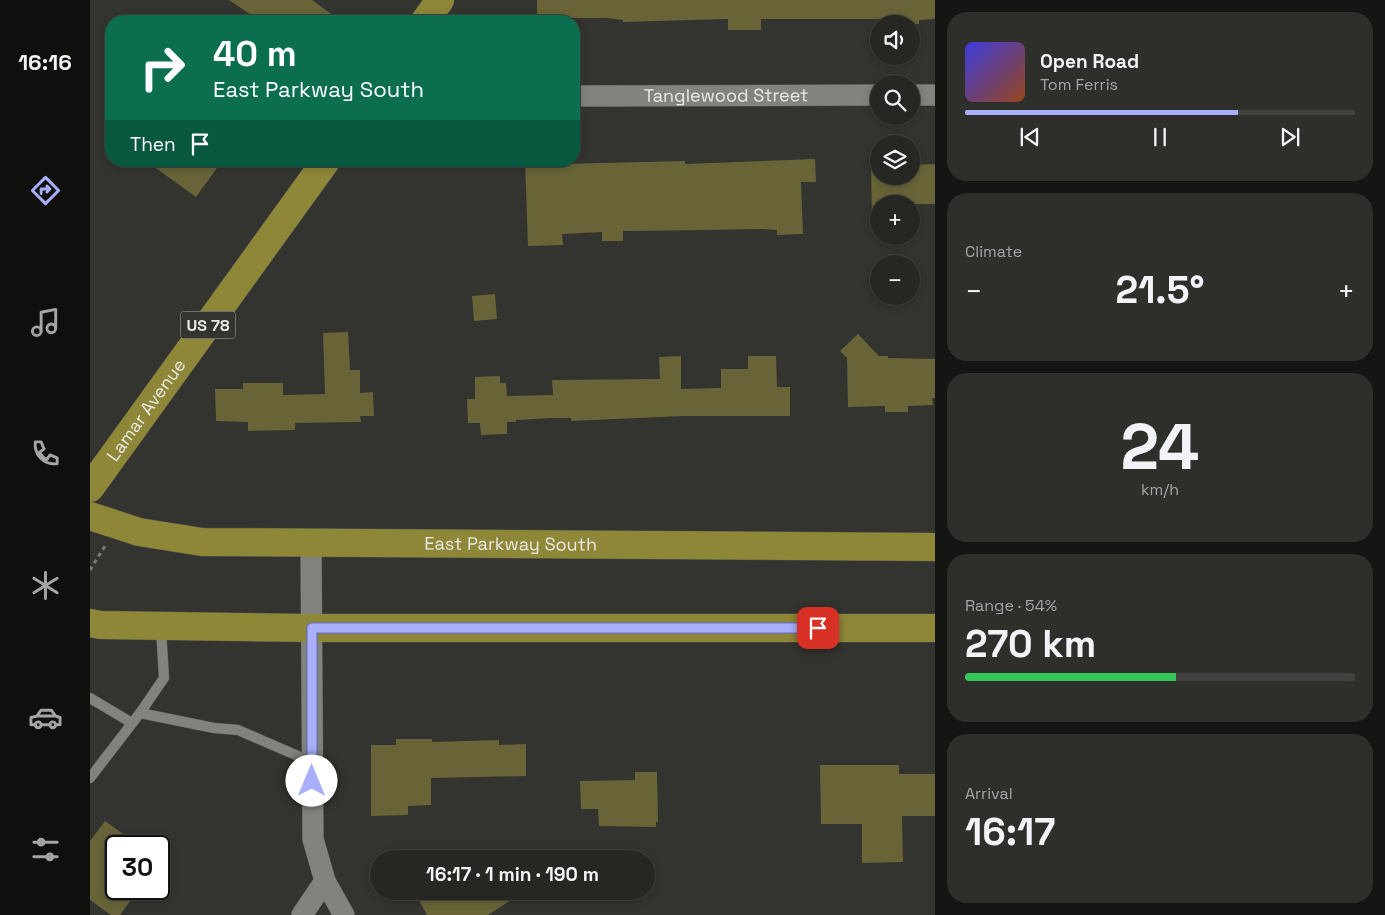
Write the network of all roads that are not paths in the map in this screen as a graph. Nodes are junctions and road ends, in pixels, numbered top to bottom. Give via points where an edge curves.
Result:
1 (440, 0) edge
2 (429, 15) edge
3 (920, 95) edge
4 (935, 95) edge
5 (580, 96) edge
6 (870, 96) edge
7 (322, 167) edge
8 (90, 488) edge
9 (90, 516) edge
10 (311, 544) junction
11 (935, 547) edge
12 (90, 622) edge
13 (161, 626) junction
14 (312, 628) junction
15 (935, 628) edge
16 (90, 698) edge
17 (140, 713) junction
18 (132, 723) junction
19 (312, 762) junction
20 (90, 778) edge
21 (325, 882) junction
22 (302, 915) edge
23 (344, 915) edge

1 - 2 main road
3 - 4 street
5 - 6 street, Tanglewood Street
7 - 8 main road, Lamar Avenue / US 78
9 - 10 main road, East Parkway South via 139,532 202,542
10 - 11 main road, East Parkway South
10 - 14 street
12 - 13 main road
13 - 14 main road
13 - 17 lane via 164,678
14 - 15 main road
14 - 19 street
16 - 18 lane
17 - 18 lane
17 - 19 lane via 238,730
18 - 20 lane
19 - 21 street via 313,839
21 - 22 street
21 - 23 street

